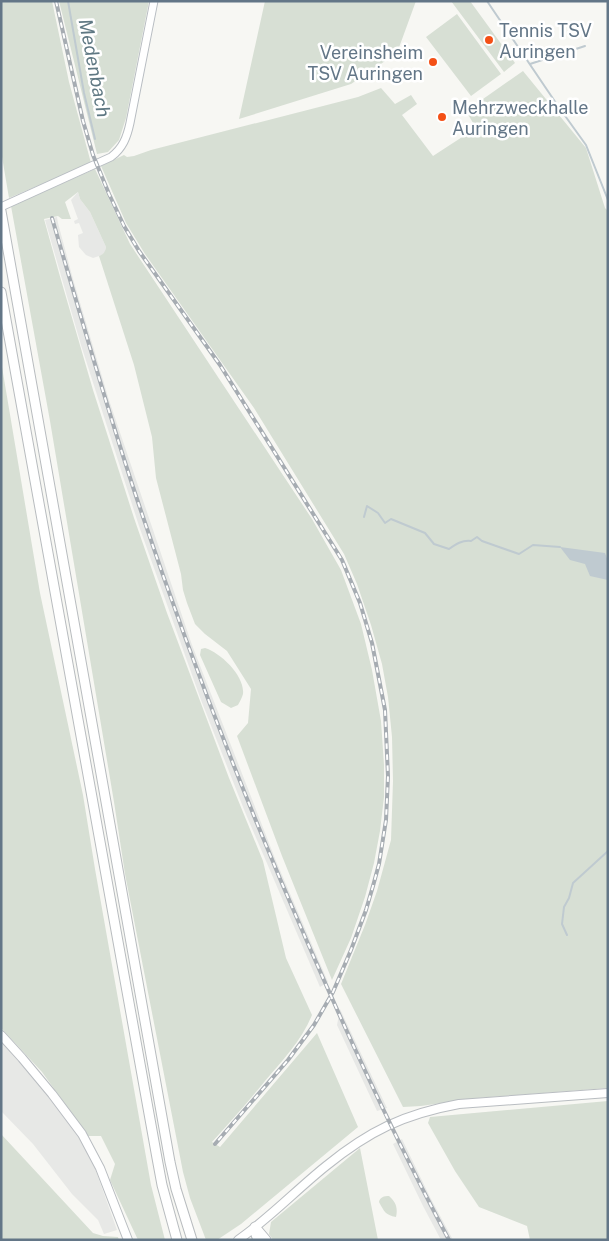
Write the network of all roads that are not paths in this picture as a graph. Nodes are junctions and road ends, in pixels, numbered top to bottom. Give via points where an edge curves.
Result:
1 (154, 1) edge
2 (1, 207) edge
3 (1, 211) edge
4 (1, 292) edge
5 (1, 1035) edge
6 (608, 1092) edge
7 (255, 1227) junction
8 (128, 1240) edge
9 (177, 1240) edge
10 (192, 1240) edge
11 (238, 1240) edge
12 (258, 1240) edge
13 (266, 1240) edge

1 - 2 main road via 130,123 121,148 111,157
3 - 10 highway via 168,1153
4 - 9 highway via 162,1185
5 - 8 main road via 48,1088 82,1134 100,1168
6 - 7 main road via 459,1104 396,1121 343,1152
7 - 11 main road
7 - 12 highway
7 - 13 highway

